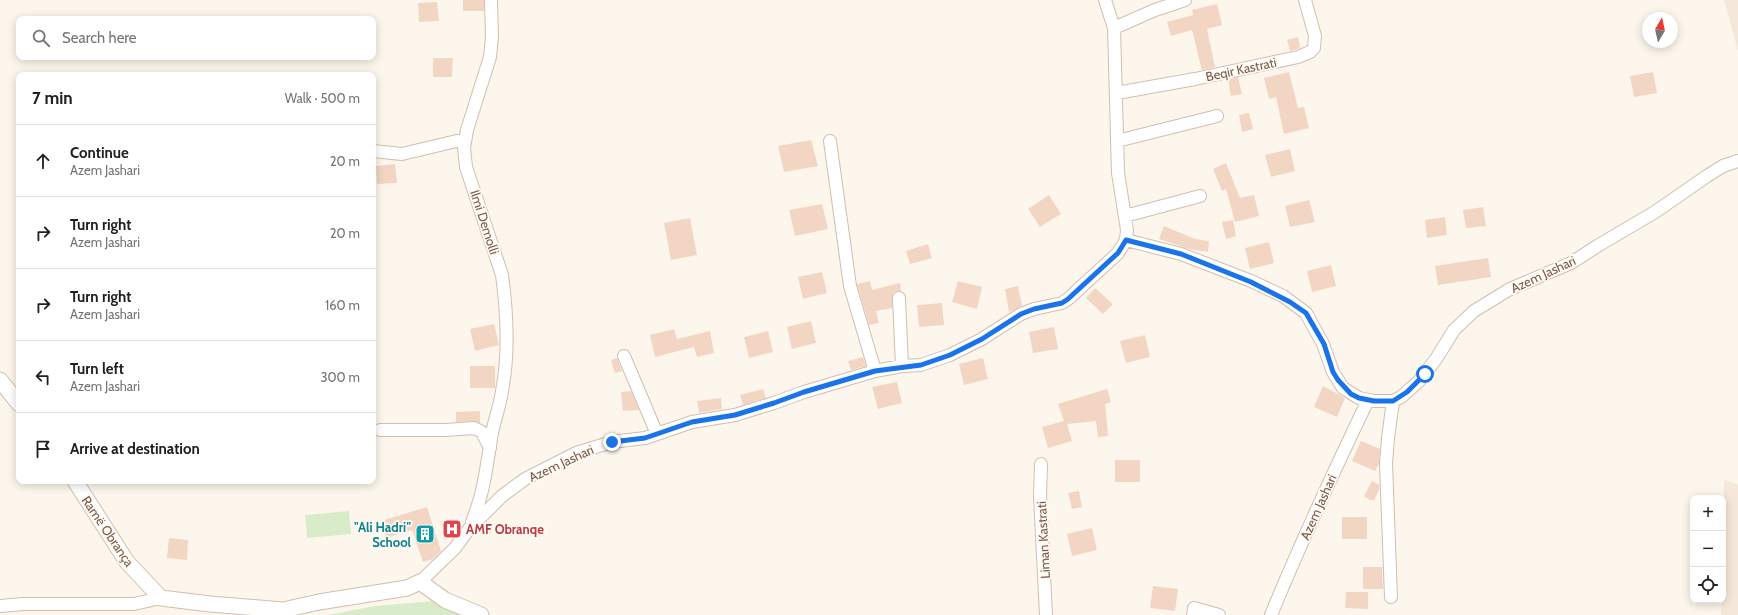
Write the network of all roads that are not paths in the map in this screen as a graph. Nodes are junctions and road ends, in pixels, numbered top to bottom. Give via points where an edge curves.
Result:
1 (491, 0) edge
2 (1105, 0) edge
3 (1184, 0) edge
4 (1305, 0) edge
5 (1114, 28) junction
6 (1117, 93) junction
7 (1217, 116) dead end
8 (465, 139) junction
9 (830, 140) dead end
10 (1117, 140) junction
11 (376, 151) edge
12 (1738, 161) edge
13 (1200, 196) dead end
14 (1125, 216) junction
15 (1126, 240) junction
16 (900, 298) dead end
17 (624, 356) dead end
18 (902, 366) junction
19 (875, 371) junction
20 (0, 380) edge
21 (16, 400) edge
22 (1368, 400) junction
23 (1393, 401) junction
24 (380, 430) dead end
25 (657, 434) junction
26 (490, 448) junction
27 (1041, 464) dead end
28 (77, 484) edge
29 (470, 529) junction
30 (420, 582) junction
31 (1391, 597) dead end
32 (161, 598) junction
33 (0, 606) edge
34 (285, 613) edge
35 (481, 615) edge
36 (1046, 615) edge
37 (1193, 615) edge
38 (1219, 615) edge
39 (1271, 615) edge

1 - 8 street, Ilmi Demolli via 490,57
2 - 5 street
3 - 5 street
4 - 6 street, Beqir Kastrati via 1315,36 1314,48 1310,52 1298,57 1195,79
5 - 6 street
6 - 10 street
7 - 10 street
8 - 11 street via 402,154
8 - 26 street, Ilmi Demolli via 466,167 497,257 504,294 505,375
9 - 19 street via 850,286
10 - 14 street via 1118,173
12 - 23 street, Azem Jashari via 1723,166 1572,263 1510,290 1474,310 1454,330 1418,382
13 - 14 street
14 - 15 street
15 - 18 street, Azem Jashari via 1118,253 1062,303 1021,314 982,339 950,355 921,365
15 - 22 street via 1181,254 1287,299 1306,313 1324,344 1333,372 1344,388 1355,396
16 - 18 street
17 - 25 street
18 - 19 street, Azem Jashari
19 - 25 street, Azem Jashari via 735,415 692,422
20 - 21 street
22 - 23 street
22 - 39 street, Azem Jashari via 1331,476
23 - 31 street via 1386,463
24 - 26 street via 474,428 482,432
25 - 29 street, Azem Jashari via 594,447 541,470 502,496
26 - 29 street, Ilmi Demolli via 484,489
27 - 36 street, Liman Kastrati via 1040,496
28 - 32 street, Ramë Obrança via 127,562
29 - 30 street, Azem Jashari via 455,548
30 - 34 street via 407,588 319,602
30 - 35 street via 446,600
32 - 33 street via 134,604
32 - 34 street
37 - 38 street via 1194,608

